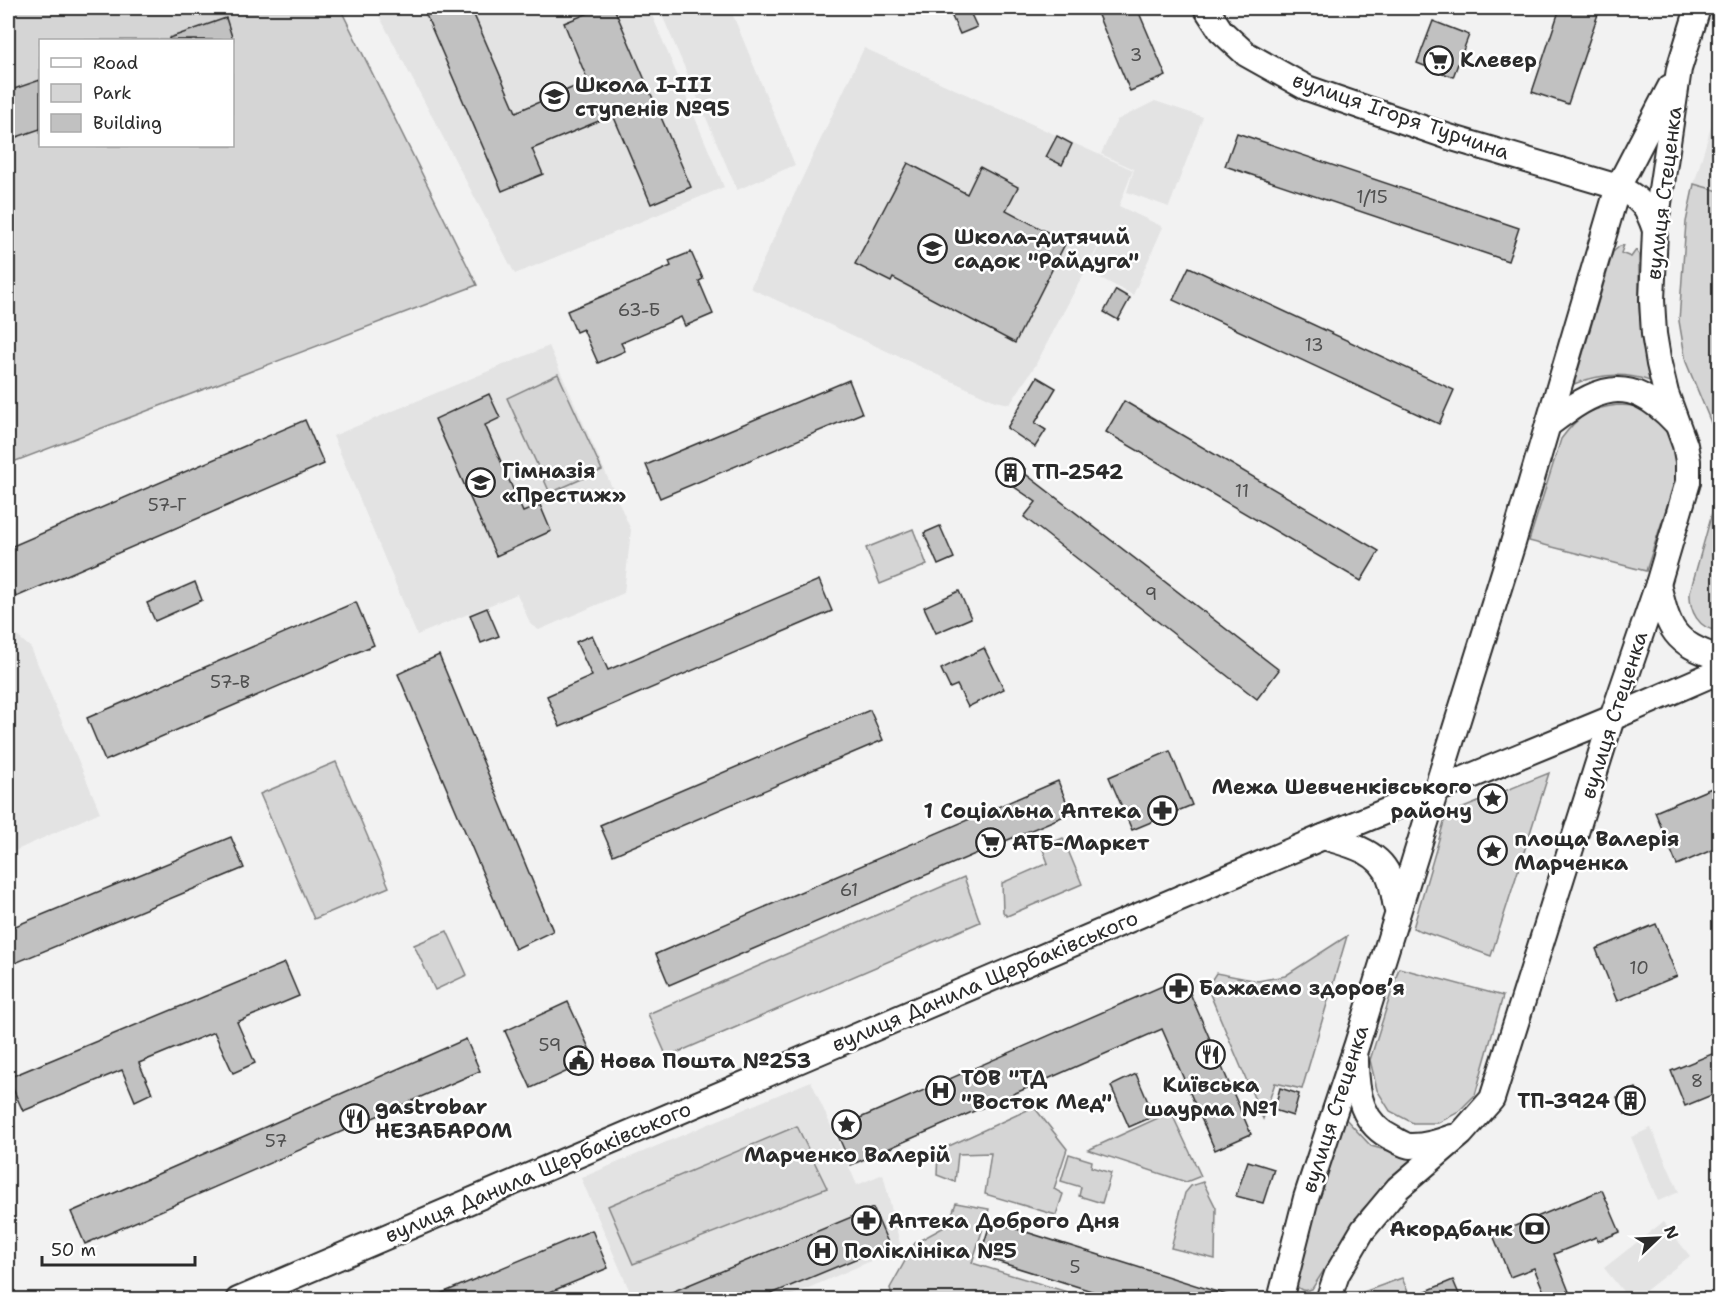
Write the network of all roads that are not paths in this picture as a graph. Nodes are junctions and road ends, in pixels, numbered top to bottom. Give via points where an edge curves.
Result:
1 (1206, 8) edge
2 (1698, 8) edge
3 (1679, 69) junction
4 (1618, 186) junction
5 (1655, 230) junction
6 (1677, 424) junction
7 (1548, 425) junction
8 (1658, 584) junction
9 (1719, 658) edge
10 (1719, 671) edge
11 (1612, 718) junction
12 (1436, 791) junction
13 (1323, 837) junction
14 (1397, 911) junction
15 (1357, 1044) junction
16 (1461, 1134) junction
17 (238, 1299) edge
18 (1280, 1299) edge
19 (1328, 1299) edge

1 - 4 main road, вулиця Ігоря Турчина via 1221,31 1246,54 1306,88 1449,137
2 - 3 main road, вулиця Стеценка
3 - 4 main road, вулиця Стеценка
3 - 5 main road, вулиця Стеценка
4 - 5 main road, вулиця Ігоря Турчина via 1642,202
4 - 7 main road, вулиця Стеценка
5 - 6 main road, вулиця Стеценка via 1654,334
6 - 7 main road via 1642,395 1619,389 1597,393 1577,403
6 - 8 main road, вулиця Стеценка via 1688,460 1688,482
7 - 12 main road, вулиця Стеценка
8 - 9 main road via 1666,617 1679,639
8 - 11 main road, вулиця Стеценка
10 - 11 main road
11 - 12 main road
11 - 16 main road, вулиця Стеценка via 1492,1099
12 - 13 main road, вулиця Данила Щербаківського
12 - 14 main road, вулиця Стеценка
13 - 14 main road via 1356,846 1375,857 1390,877
13 - 17 main road, вулиця Данила Щербаківського
14 - 15 main road, вулиця Стеценка
15 - 16 main road via 1356,1085 1365,1115 1384,1135 1408,1146 1433,1144
15 - 18 main road, вулиця Стеценка via 1306,1198
16 - 19 main road, вулиця Стеценка via 1398,1188 1363,1230 1337,1274

